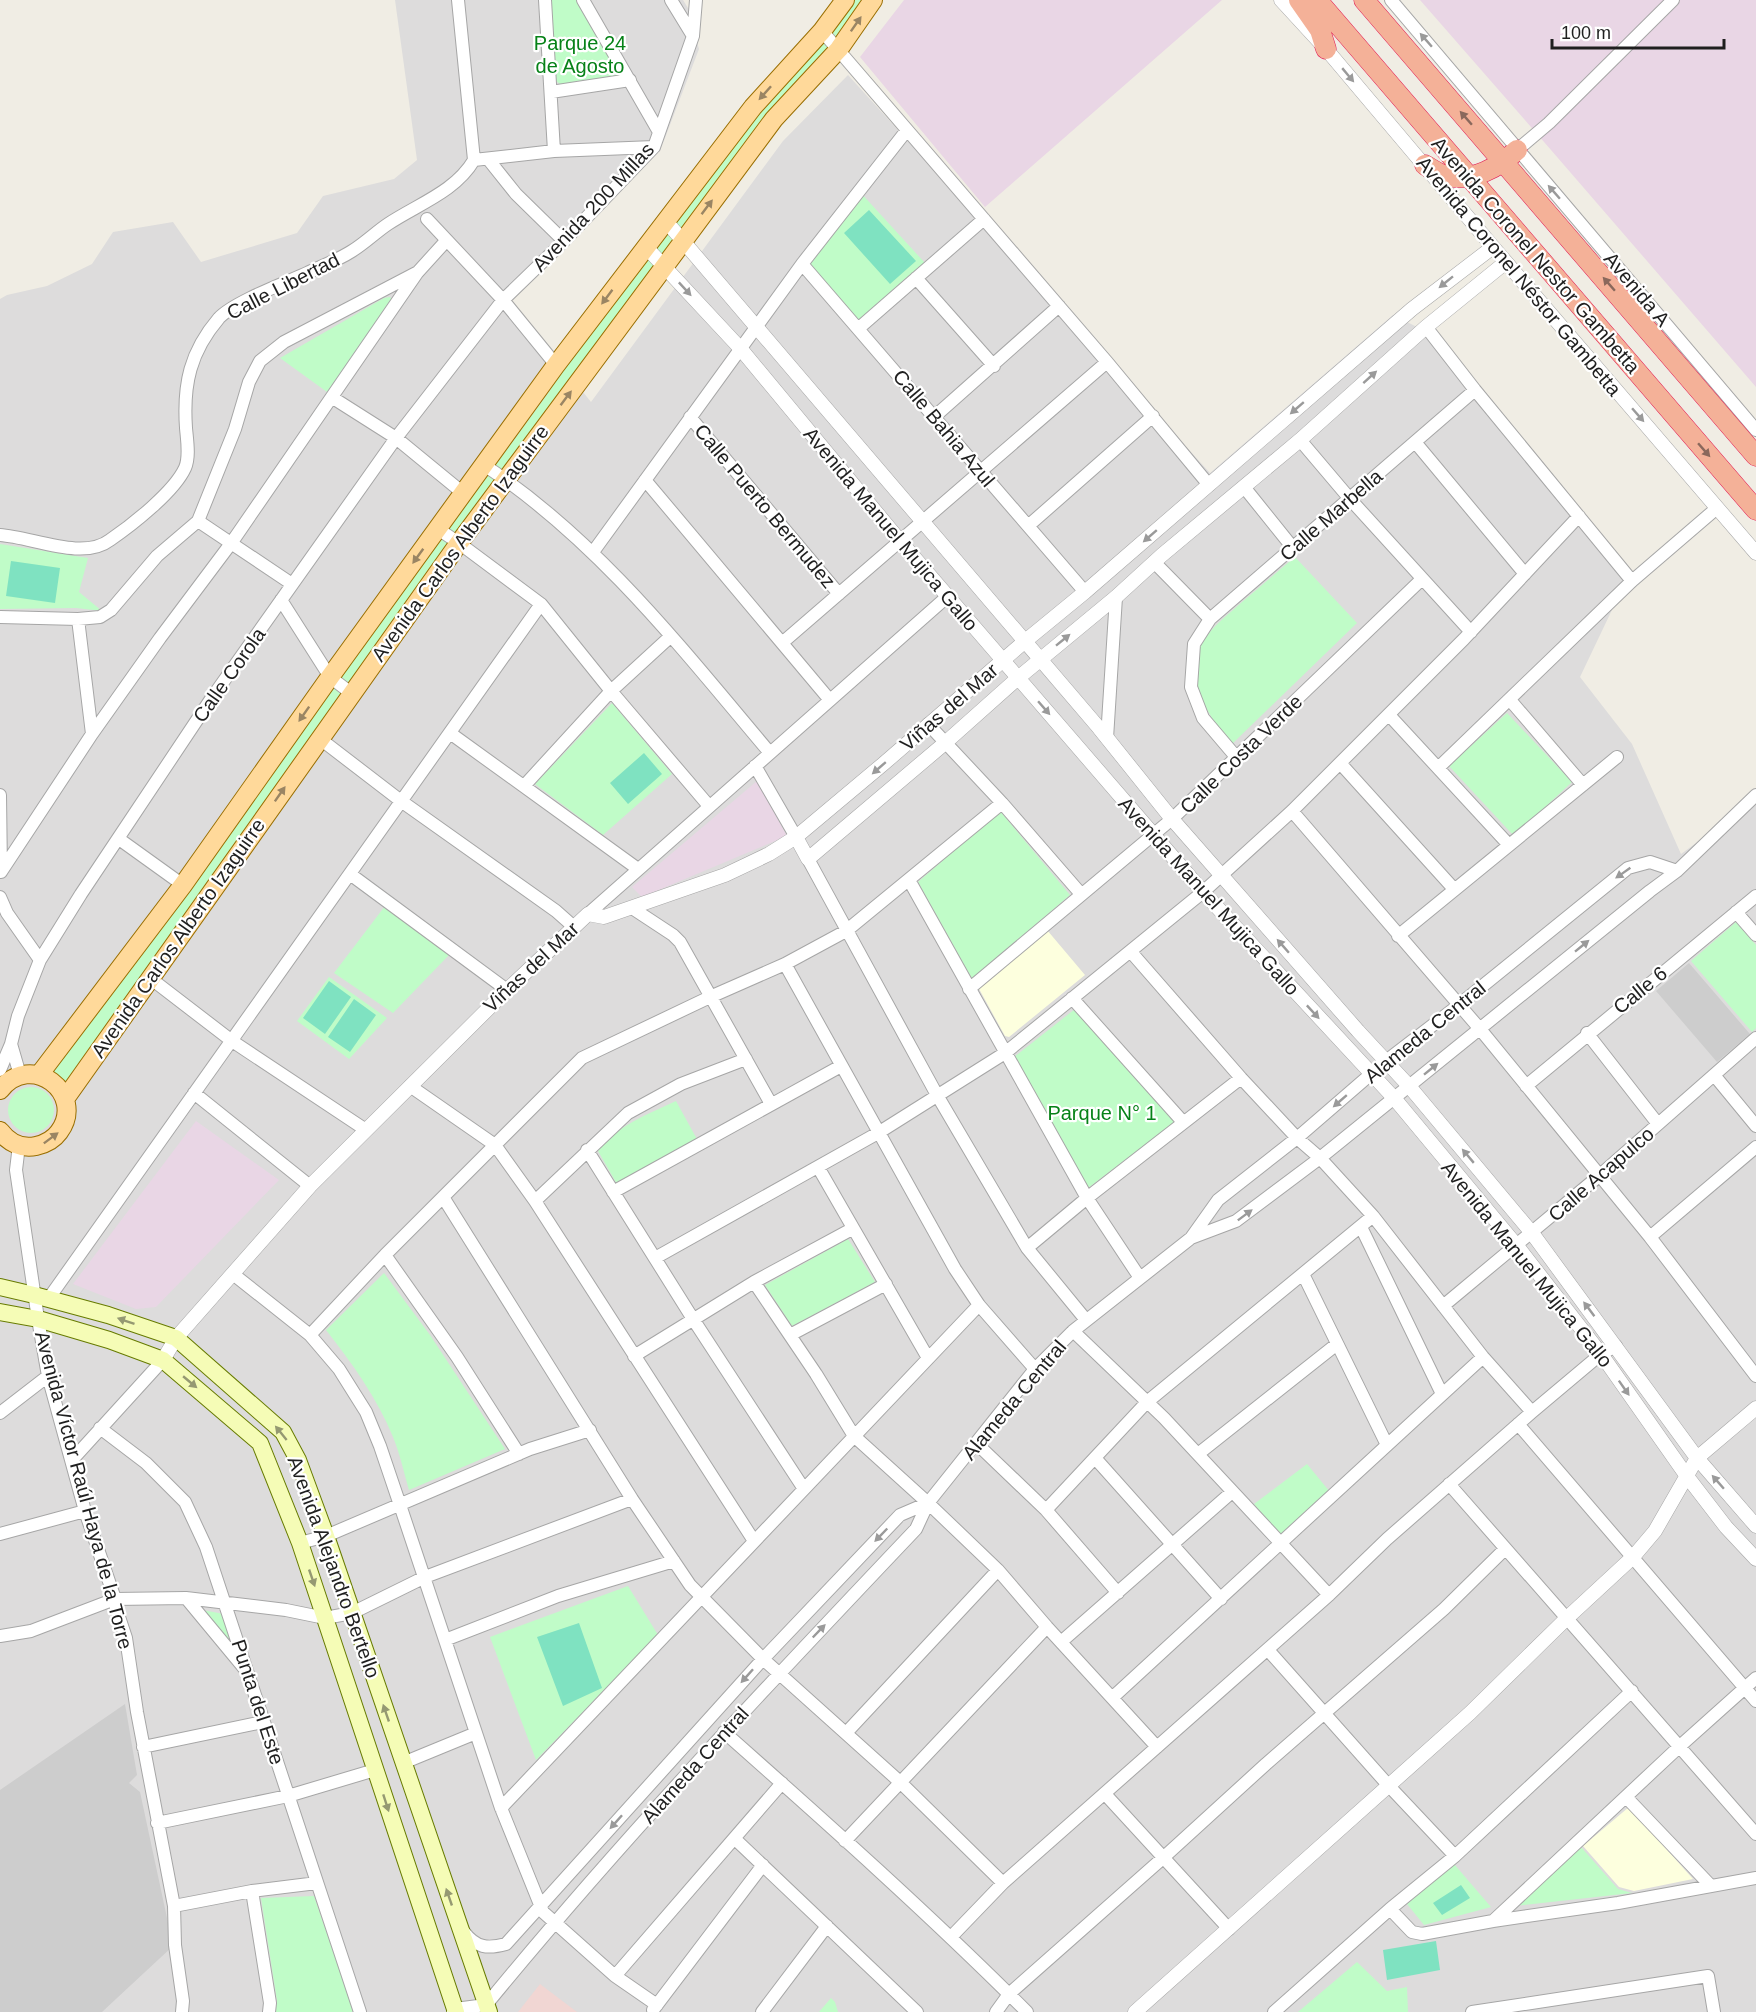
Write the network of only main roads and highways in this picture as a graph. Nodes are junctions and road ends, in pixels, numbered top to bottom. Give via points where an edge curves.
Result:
1 (845, 0) edge
2 (873, 0) edge
3 (1299, 0) edge
4 (1317, 0) edge
5 (1364, 0) edge
6 (1326, 49) road end
7 (1510, 156) junction
8 (1425, 165) road end
9 (1469, 178) junction
10 (1756, 456) edge
11 (1756, 510) edge
12 (39, 1075) junction
13 (0, 1090) edge
14 (65, 1099) junction
15 (7, 1139) edge
16 (0, 1287) edge
17 (0, 1312) edge
18 (488, 2008) edge
19 (455, 2011) edge

1 -> 12 main road, Avenida Carlos Alberto Izaguirre via 753,107 556,364 183,885
14 -> 2 main road, Avenida Carlos Alberto Izaguirre via 506,479 774,119 839,49
3 - 6 highway via 1320,30
4 - 9 highway, Avenida Coronel Nestor Gambetta
7 -> 5 highway, Avenida Coronel Nestor Gambetta
7 - 9 highway
10 -> 7 highway, Avenida Coronel Nestor Gambetta
8 - 9 highway via 1446,176
9 -> 11 highway, Avenida Coronel Nestor Gambetta
12 - 13 main road via 20,1075
12 - 14 main road via 58,1086
15 -> 14 main road via 26,1147 40,1145 58,1133 66,1114
18 -> 16 main road, Avenida Alejandro Bertello via 326,1536 284,1432 176,1338 108,1315
17 -> 19 main road, Avenida Alejandro Bertello via 38,1319 163,1360 260,1443 300,1543

